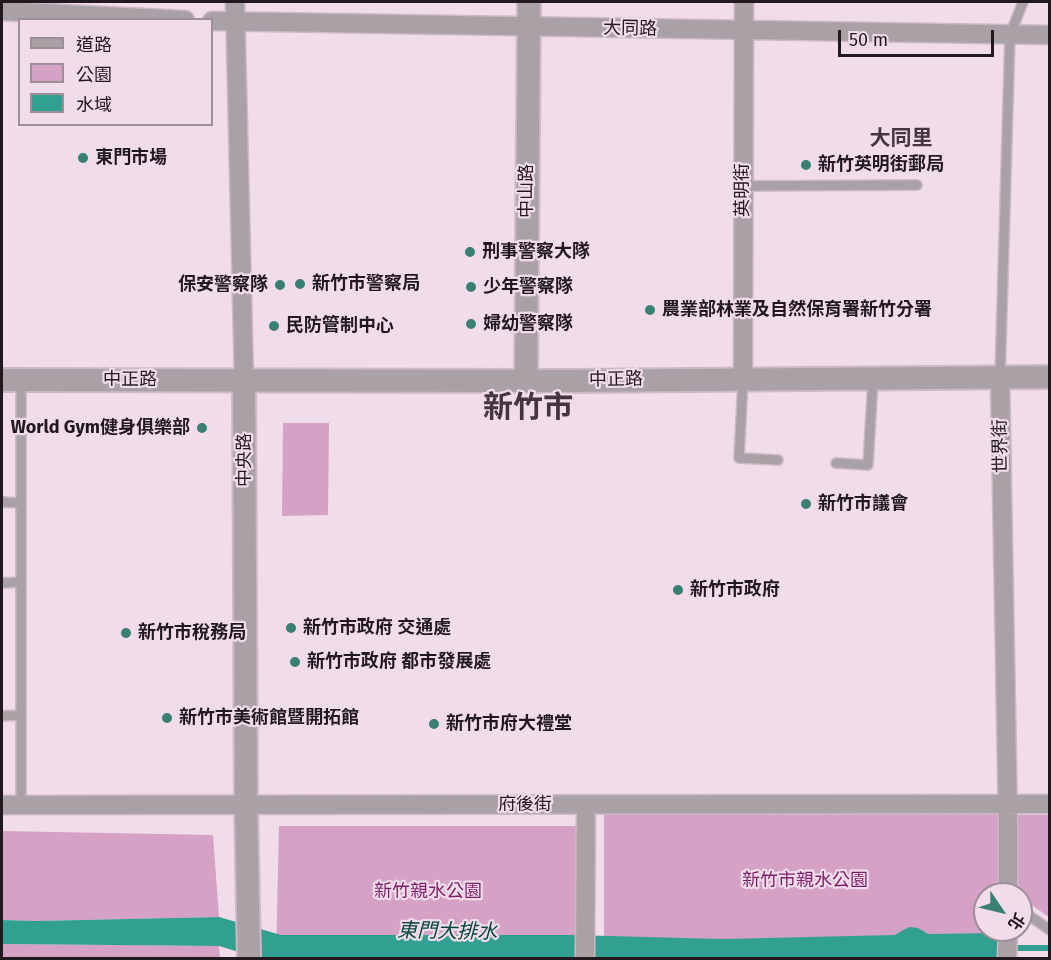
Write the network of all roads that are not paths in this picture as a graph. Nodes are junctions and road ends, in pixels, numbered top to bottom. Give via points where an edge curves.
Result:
1 (235, 2) edge
2 (529, 2) edge
3 (744, 2) edge
4 (1023, 2) edge
5 (24, 6) edge
6 (2, 11) edge
7 (162, 18) edge
8 (213, 21) edge
9 (235, 22) junction
10 (528, 27) junction
11 (744, 30) junction
12 (1010, 35) junction
13 (1050, 35) edge
14 (917, 185) dead end
15 (744, 186) junction
16 (1000, 377) junction
17 (1050, 377) edge
18 (874, 378) junction
19 (743, 379) junction
20 (11, 380) edge
21 (244, 380) junction
22 (526, 380) junction
23 (778, 460) dead end
24 (836, 463) dead end
25 (2, 502) edge
26 (21, 503) junction
27 (21, 582) junction
28 (2, 583) edge
29 (21, 715) junction
30 (2, 716) edge
31 (1007, 804) junction
32 (1050, 804) edge
33 (2, 805) edge
34 (21, 805) junction
35 (586, 805) junction
36 (246, 806) junction
37 (1008, 882) edge
38 (1033, 918) edge
39 (1050, 930) edge
40 (1008, 942) edge
41 (249, 958) edge
42 (585, 958) edge
43 (1007, 958) edge

1 - 9 street, 中央路
2 - 10 street, 中山路
3 - 11 street, 英明街
4 - 12 lane, 世界街
5 - 6 street
5 - 7 street
8 - 9 street, 大同路
9 - 10 street, 大同路
9 - 21 street, 中央路
10 - 11 street, 大同路
10 - 22 street, 中山路
11 - 12 street, 大同路
11 - 15 street, 英明街
12 - 13 street, 大同路
12 - 16 lane, 世界街
14 - 15 lane
15 - 19 street, 英明街
16 - 17 street, 中正路
16 - 18 street, 中正路
16 - 31 street, 世界街
18 - 19 street, 中正路
18 - 24 lane via 868,465
19 - 22 street, 中正路
19 - 23 lane via 739,458
20 - 21 street, 中正路
20 - 26 lane
21 - 22 street, 中正路
21 - 36 street, 中央路
25 - 26 lane
26 - 27 lane
27 - 28 lane
27 - 29 lane
29 - 30 lane
29 - 34 lane
31 - 32 street, 府後街
31 - 35 street, 府後街
31 - 37 street, 世界街
33 - 34 street, 府後街
34 - 36 street, 府後街
35 - 36 street, 府後街
35 - 42 street
36 - 41 street, 中央路
38 - 39 lane
40 - 43 street

